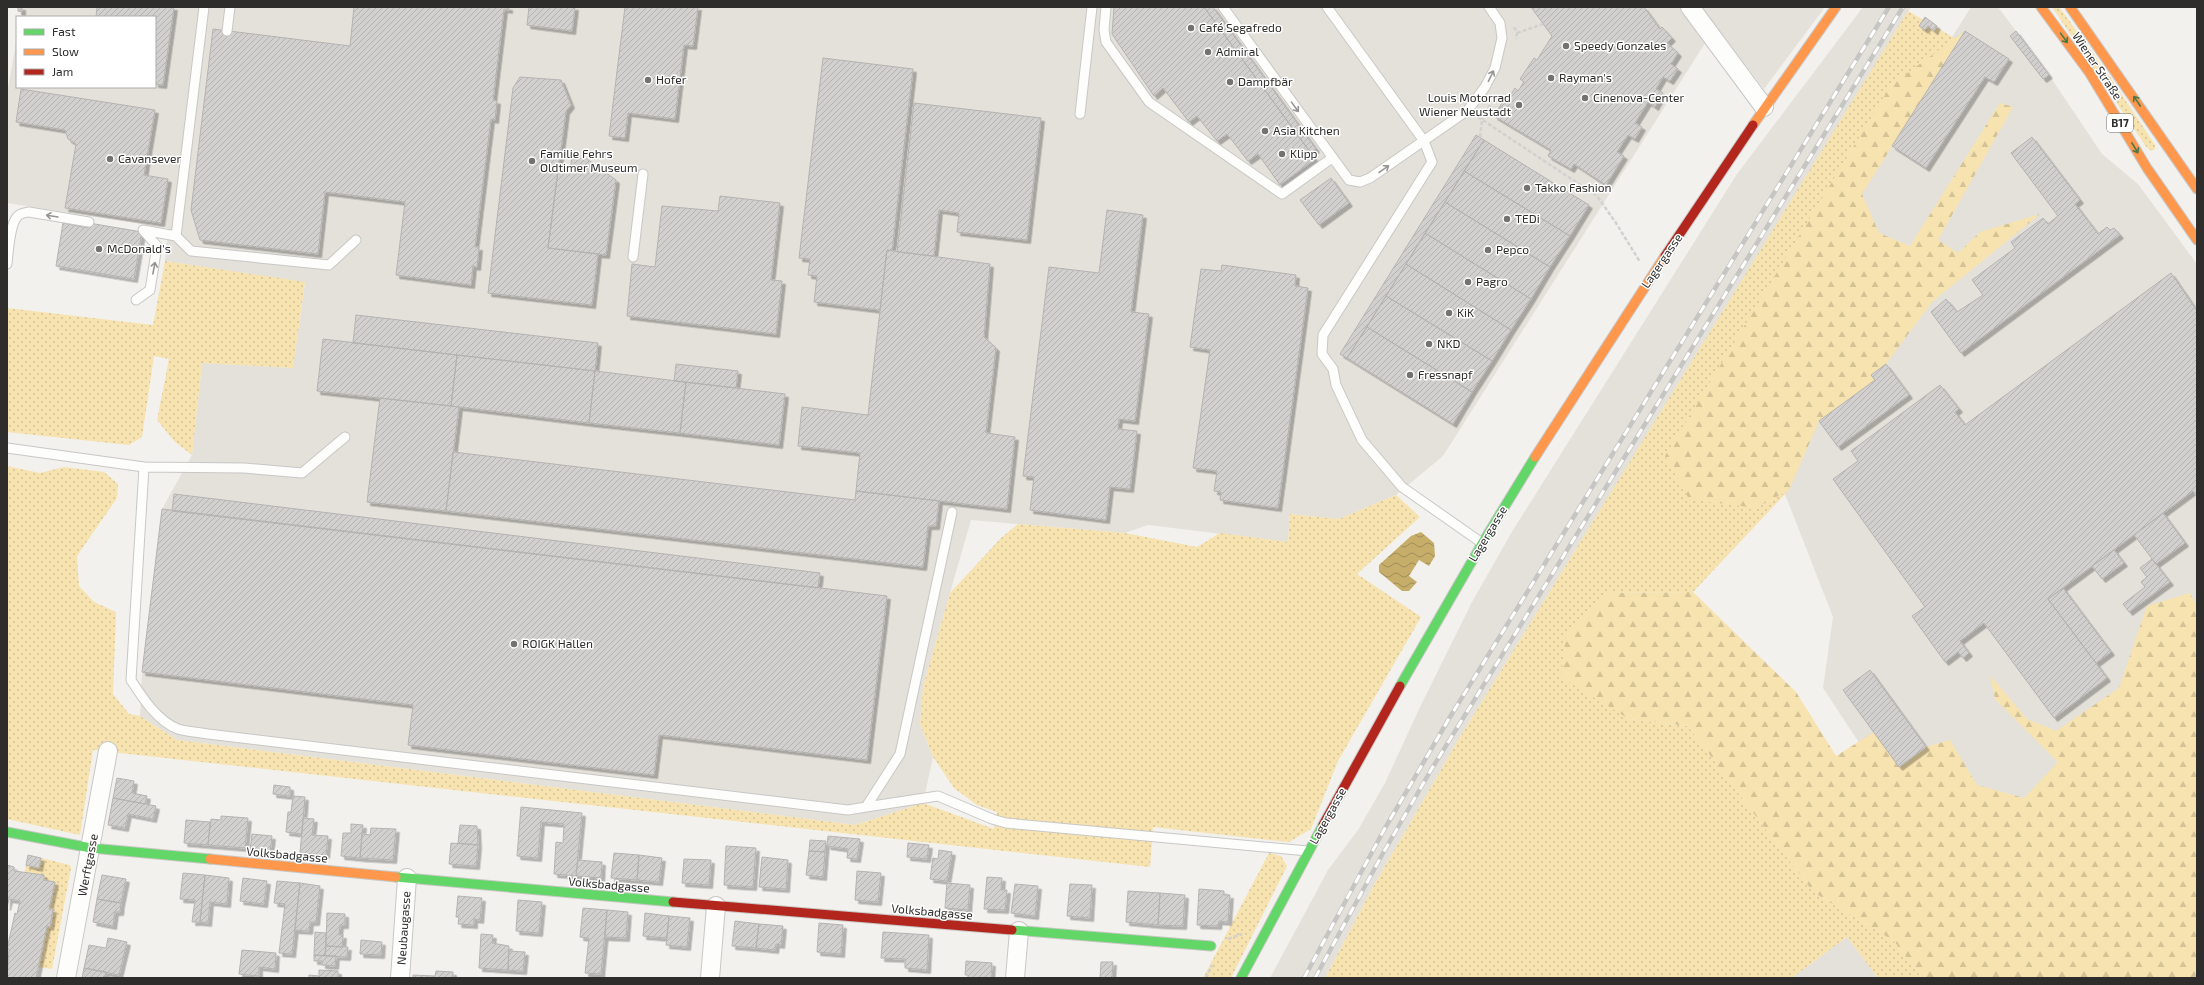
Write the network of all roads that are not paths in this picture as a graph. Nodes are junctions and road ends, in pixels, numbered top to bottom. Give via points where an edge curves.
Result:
1 (204, 7) edge
2 (230, 7) edge
3 (1092, 7) edge
4 (1106, 7) edge
5 (1223, 7) edge
6 (1327, 7) edge
7 (1489, 7) edge
8 (1690, 7) edge
9 (1836, 7) edge
10 (2041, 7) edge
11 (2070, 7) edge
12 (227, 31) dead end
13 (1764, 107) junction
14 (1080, 114) dead end
15 (1424, 141) junction
16 (1332, 158) junction
17 (643, 174) dead end
18 (2197, 189) edge
19 (89, 222) dead end
20 (176, 236) junction
21 (356, 240) dead end
22 (2197, 240) edge
23 (633, 257) dead end
24 (7, 264) edge
25 (136, 300) dead end
26 (345, 437) dead end
27 (7, 448) edge
28 (144, 467) junction
29 (952, 512) dead end
30 (1482, 543) junction
31 (108, 751) dead end
32 (866, 807) junction
33 (7, 832) edge
34 (91, 848) junction
35 (1308, 851) junction
36 (408, 878) junction
37 (716, 906) junction
38 (1019, 931) junction
39 (1211, 946) road end
40 (66, 978) edge
41 (400, 978) edge
42 (710, 978) edge
43 (1015, 978) edge
44 (1241, 978) edge

1 - 20 lane
2 - 12 lane
3 - 14 lane
4 - 16 lane via 1106,42 1149,102 1282,194
5 -> 16 lane
6 - 15 lane
15 -> 7 lane via 1468,110 1495,68 1502,38 1500,23
8 - 13 street
9 - 13 street, Lagergasse
10 -> 22 street, Wiener Straße / B17 via 2089,72 2147,168
18 -> 11 street, Wiener Straße / B17 via 2120,74
13 - 30 street, Lagergasse via 1558,420
16 -> 15 lane via 1349,180 1360,182 1370,178
15 - 30 lane via 1432,162 1323,335 1322,354 1334,369 1336,385 1362,440 1402,487
17 - 23 lane
19 -> 24 lane via 29,212 16,217
20 - 21 lane via 191,251 329,265
25 -> 20 lane via 150,290 156,259 156,246 143,230
26 - 28 lane via 302,473 244,468
27 - 28 lane
28 - 32 lane via 131,680 143,700 177,728 208,734 848,810
29 - 32 lane via 900,754
30 - 35 street, Lagergasse
31 - 34 street, Werftgasse
32 - 35 lane via 938,796 1006,823
33 - 34 street, Volksbadgasse
34 - 36 street, Volksbadgasse
34 - 40 street, Werftgasse
35 - 44 street, Lagergasse
36 - 37 street, Volksbadgasse
36 - 41 street, Neubaugasse
37 - 38 street, Volksbadgasse
37 - 42 street
38 - 39 street, Volksbadgasse
38 - 43 street

